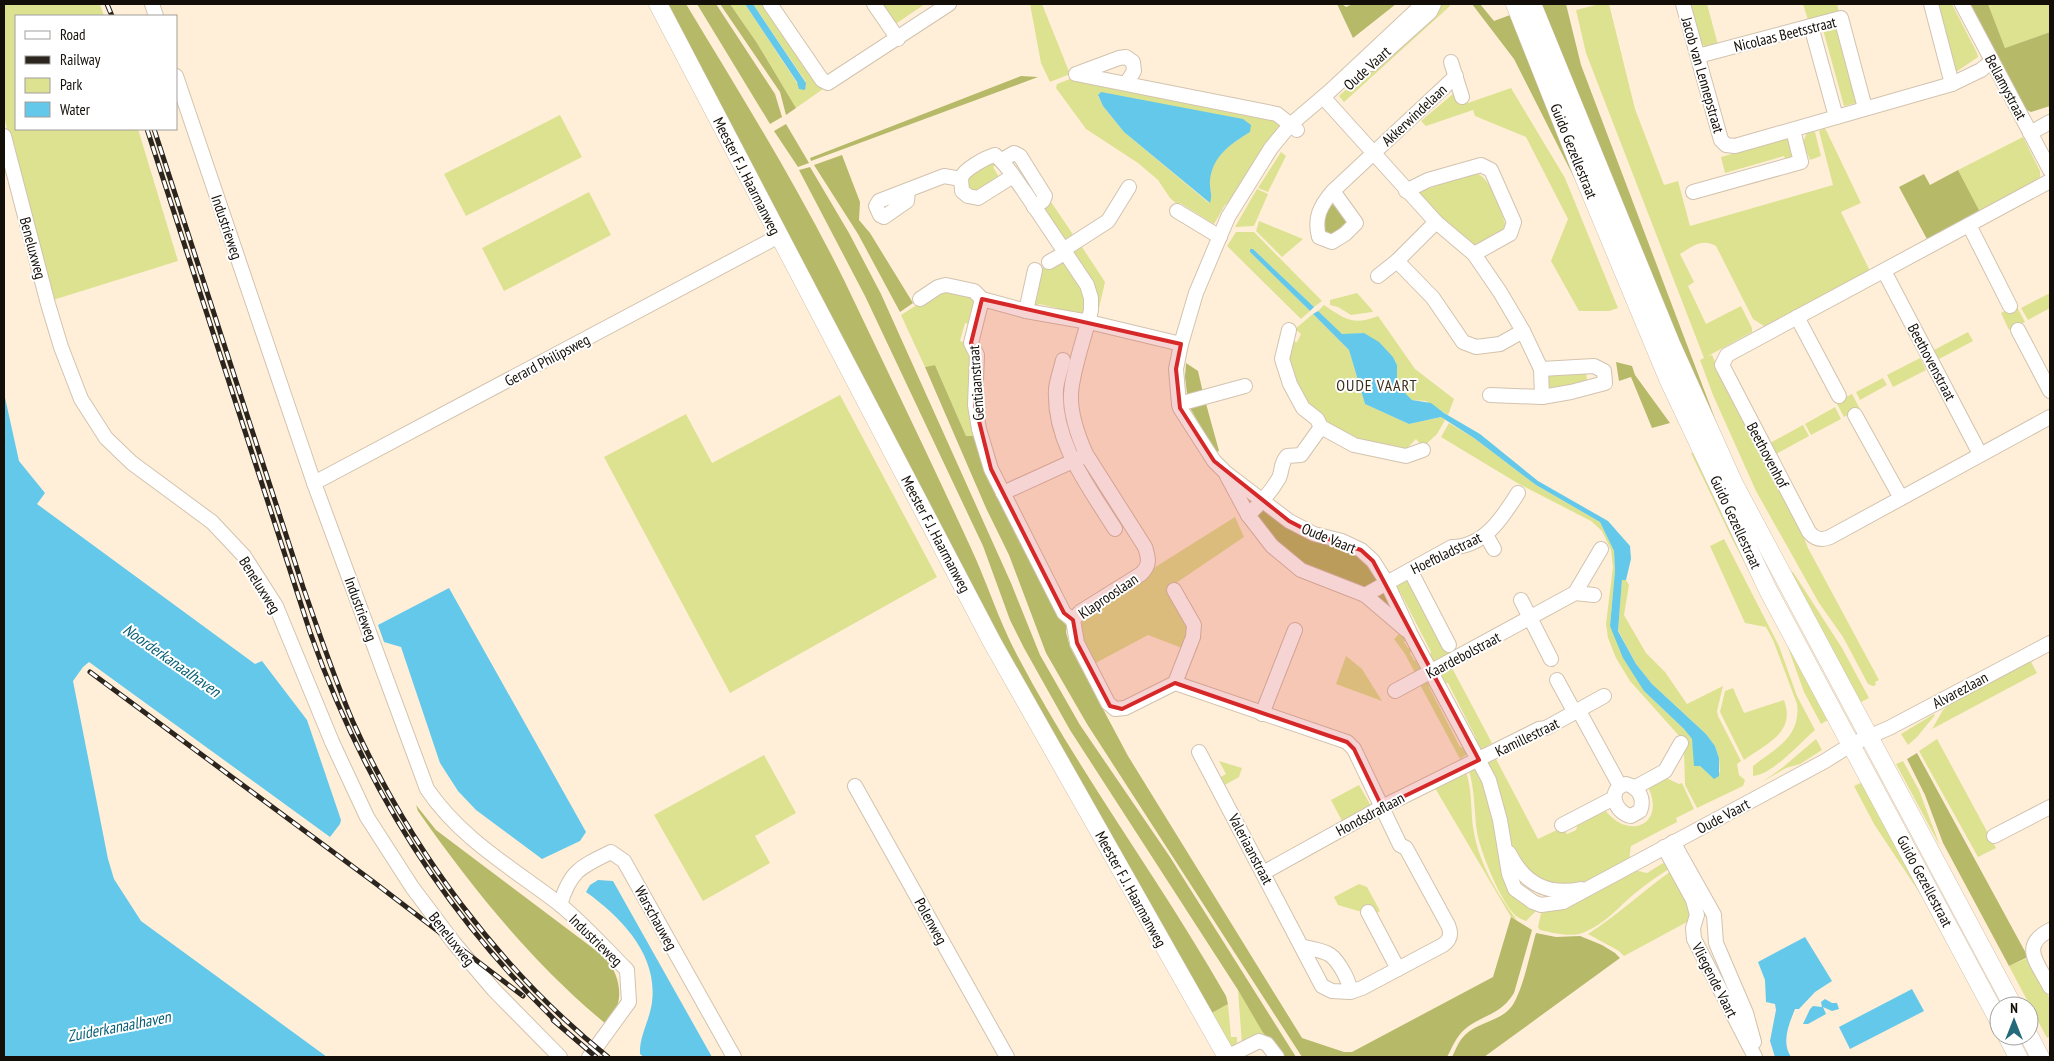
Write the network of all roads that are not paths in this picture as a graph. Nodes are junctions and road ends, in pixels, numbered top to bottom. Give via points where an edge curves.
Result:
1 (658, 4) edge
2 (770, 4) edge
3 (874, 4) edge
4 (949, 4) edge
5 (1423, 4) edge
6 (1434, 4) edge
7 (1516, 4) edge
8 (1532, 4) edge
9 (1683, 4) edge
10 (1931, 4) edge
11 (1962, 4) edge
12 (932, 8) edge
13 (1811, 26) junction
14 (898, 39) junction
15 (1698, 56) junction
16 (1992, 61) junction
17 (1451, 62) dead end
18 (1456, 76) junction
19 (178, 82) edge
20 (1126, 84) dead end
21 (1952, 84) junction
22 (1462, 97) dead end
23 (1326, 100) junction
24 (1865, 108) junction
25 (1836, 117) junction
26 (2050, 122) edge
27 (1294, 128) junction
28 (1793, 130) junction
29 (2030, 133) junction
30 (4, 136) edge
31 (1372, 154) junction
32 (1002, 160) junction
33 (2050, 170) edge
34 (1013, 176) junction
35 (961, 179) junction
36 (2050, 181) edge
37 (1129, 188) dead end
38 (908, 190) dead end
39 (1333, 191) dead end
40 (1406, 191) junction
41 (1693, 192) dead end
42 (1034, 207) junction
43 (1177, 211) dead end
44 (1436, 222) junction
45 (1969, 225) junction
46 (779, 236) junction
47 (1220, 236) junction
48 (1064, 251) junction
49 (1474, 254) junction
50 (1397, 261) junction
51 (1049, 262) dead end
52 (1035, 270) dead end
53 (1884, 271) junction
54 (1378, 276) dead end
55 (920, 299) dead end
56 (982, 299) junction
57 (2010, 306) dead end
58 (1026, 311) junction
59 (1797, 317) junction
60 (1088, 322) junction
61 (1289, 330) dead end
62 (2018, 330) dead end
63 (1523, 331) junction
64 (1181, 344) junction
65 (1063, 360) dead end
66 (1542, 369) junction
67 (1245, 386) dead end
68 (2050, 391) edge
69 (1490, 395) dead end
70 (1839, 396) dead end
71 (1542, 397) junction
72 (1179, 404) junction
73 (1855, 415) dead end
74 (2050, 417) edge
75 (1321, 427) junction
76 (1423, 450) dead end
77 (1086, 454) junction
78 (1980, 454) junction
79 (1074, 461) junction
80 (1225, 472) junction
81 (314, 483) junction
82 (1003, 493) junction
83 (1518, 493) dead end
84 (1901, 498) junction
85 (1263, 501) junction
86 (1248, 514) junction
87 (1115, 529) dead end
88 (1486, 535) junction
89 (1494, 549) dead end
90 (1601, 549) dead end
91 (1410, 570) junction
92 (1387, 583) junction
93 (1174, 590) dead end
94 (1575, 593) junction
95 (1365, 595) junction
96 (1594, 595) dead end
97 (1521, 600) dead end
98 (1530, 618) junction
99 (1073, 620) junction
100 (1295, 630) dead end
101 (1410, 633) junction
102 (2050, 643) edge
103 (1449, 645) dead end
104 (1552, 659) dead end
105 (1432, 671) junction
106 (1558, 680) dead end
107 (1175, 683) junction
108 (1395, 691) dead end
109 (1604, 696) dead end
110 (1577, 712) junction
111 (1262, 714) junction
112 (1870, 735) junction
113 (1681, 743) dead end
114 (1852, 744) junction
115 (1199, 752) dead end
116 (1479, 760) junction
117 (855, 786) dead end
118 (1634, 788) junction
119 (1617, 792) junction
120 (1382, 806) junction
121 (2050, 807) edge
122 (1562, 825) dead end
123 (1994, 836) dead end
124 (1668, 845) junction
125 (1263, 873) junction
126 (560, 905) junction
127 (1368, 912) dead end
128 (2050, 930) edge
129 (1301, 946) junction
130 (1398, 969) junction
131 (2050, 987) edge
132 (1350, 992) junction
133 (2008, 996) edge
134 (1989, 1002) edge
135 (560, 1057) edge
136 (589, 1057) edge
137 (734, 1057) edge
138 (1007, 1057) edge
139 (1227, 1057) edge
140 (1276, 1057) edge
141 (1755, 1057) edge

1 - 46 main road, Meester F.J. Haarmanweg
2 - 14 street via 822,80 828,83
3 - 14 street
4 - 12 street
5 - 23 street, Oude Vaart
6 - 23 street, Oude Vaart via 1425,16
7 - 114 main road, Guido Gezellestraat via 1669,380 1768,590
8 - 112 main road, Guido Gezellestraat via 1671,344 1734,484
9 - 15 street, Jacob van Lennepstraat
10 - 21 street
11 - 16 street, Bellamystraat
12 - 14 street
13 - 15 street, Nicolaas Beetsstraat
13 - 24 street, Nicolaas Beetsstraat via 1841,18
13 - 25 street
15 - 28 street, Jacob van Lennepstraat via 1726,145 1735,146
16 - 21 street
16 - 29 street, Bellamystraat
17 - 18 street, Akkerwindelaan
18 - 22 street, Akkerwindelaan
18 - 31 street, Akkerwindelaan
19 - 81 street, Industrieweg
20 - 27 street via 1277,114
21 - 24 street
23 - 27 street, Oude Vaart
23 - 31 street, Akkerwindelaan
24 - 25 street
25 - 28 street
26 - 29 street
27 - 47 street, Oude Vaart via 1271,148 1228,217
28 - 41 street via 1801,162
29 - 33 street, Bellamystraat
30 - 135 street, Beneluxweg via 48,304 81,399 106,438 132,463 212,522 244,556 276,606 367,817 454,943 494,990
31 - 39 street, Akkerwindelaan
31 - 40 street, Akkerwindelaan
32 - 34 street, Klaprooslaan
32 - 35 street via 995,155 986,158
32 - 42 street via 1014,153 1020,156 1045,196
34 - 35 street via 978,198 962,191
34 - 42 street, Klaprooslaan
35 - 38 street via 944,176
36 - 45 street, Beethovenhof
37 - 48 street via 1108,222
40 - 44 street, Akkerwindelaan
40 - 49 street via 1428,180 1481,165 1491,170 1514,222 1510,234
42 - 48 street, Klaprooslaan
43 - 47 street
44 - 49 street, Akkerwindelaan
44 - 50 street
45 - 53 street, Beethovenhof
45 - 57 street
46 - 81 street, Gerard Philipsweg
46 - 139 main road, Meester F.J. Haarmanweg via 992,642
47 - 64 street, Oude Vaart via 1196,293
48 - 51 street
48 - 60 street, Klaprooslaan via 1091,298
49 - 63 street, Akkerwindelaan
50 - 54 street
50 - 63 street via 1433,298 1463,342 1476,347 1500,344
52 - 58 street
53 - 59 street, Beethovenhof
53 - 78 street, Beethovenstraat
55 - 56 street via 946,285 974,291
56 - 58 street
56 - 82 street, Gentiaanstraat via 971,343 977,355 975,405 991,470
58 - 60 street
59 - 70 street
59 - 84 street, Beethovenhof via 1727,355 1722,365 1809,532 1816,538 1825,539
60 - 64 street
60 - 77 street, Klaprooslaan via 1071,394 1079,438
61 - 75 street via 1282,359 1290,384 1303,408
62 - 68 street
63 - 66 street, Akkerwindelaan
64 - 72 street, Oude Vaart via 1176,368
65 - 79 street via 1056,389 1058,409 1064,441
66 - 71 street, Akkerwindelaan
66 - 71 street via 1594,366 1604,371 1605,383
67 - 72 street
69 - 71 street
72 - 80 street, Oude Vaart via 1214,461
73 - 84 street
74 - 78 street, Beethovenhof
75 - 76 street via 1354,445 1406,456
75 - 85 street via 1301,455 1287,456 1281,464 1280,476
77 - 79 street
77 - 99 street, Klaprooslaan via 1149,558 1148,567 1142,574 1080,612
78 - 84 street, Beethovenhof
79 - 82 street
79 - 87 street
80 - 85 street, Oude Vaart
80 - 86 street, Oude Vaart
81 - 126 street, Industrieweg via 427,789 441,810 466,835
82 - 99 street, Gentiaanstraat via 1064,613
83 - 88 street, Hoefbladstraat via 1504,516
85 - 86 street
85 - 92 street, Oude Vaart via 1289,521 1314,534 1361,550 1373,561
86 - 95 street, Oude Vaart via 1272,546 1301,570
88 - 89 street
88 - 91 street, Hoefbladstraat via 1462,547 1452,547
90 - 94 street
91 - 92 street, Hoefbladstraat
91 - 103 street
92 - 95 street
92 - 101 street, Oude Vaart
93 - 107 street via 1194,625 1193,637
94 - 96 street
94 - 98 street, Kaardebolstraat
95 - 101 street, Oude Vaart
97 - 98 street
98 - 104 street
98 - 105 street, Kaardebolstraat
99 - 107 street, Klaprooslaan via 1077,644 1112,708 1126,708
100 - 111 street
101 - 105 street, Oude Vaart
102 - 112 street, Alvarezlaan
105 - 108 street, Kaardebolstraat
105 - 116 street, Oude Vaart
106 - 110 street, Kamillestraat
107 - 111 street
109 - 110 street, Kamillestraat
110 - 116 street, Kamillestraat
110 - 119 street, Kamillestraat
111 - 120 street via 1347,742 1354,749
112 - 114 street, Alvarezlaan
112 - 133 main road, Guido Gezellestraat
113 - 118 street via 1665,771
114 - 124 street, Oude Vaart
114 - 134 main road, Guido Gezellestraat
115 - 125 street, Valeriaanstraat
116 - 120 street, Hondsdraflaan
116 - 124 street, Oude Vaart via 1491,787 1505,846 1516,867 1544,888 1561,891 1592,886
117 - 138 street, Polenweg
118 - 119 street via 1626,784
118 - 119 street, Kamillestraat via 1642,800 1636,815 1620,812 1615,804
119 - 122 street
120 - 125 street, Hondsdraflaan
120 - 130 street via 1400,845 1406,848 1450,930 1446,942
121 - 123 street
124 - 141 street, Vliegende Vaart via 1714,915 1716,943 1746,1013
124 - 141 street, Vliegende Vaart via 1693,900 1697,915 1692,928 1694,939
125 - 129 street, Valeriaanstraat
126 - 136 street, Industrieweg via 627,970 629,1002
126 - 137 street, Warschauweg via 566,886 587,864 611,852 624,861
127 - 130 street
128 - 131 street via 2038,936 2032,947
129 - 132 street, Valeriaanstraat via 1322,986 1332,991
129 - 132 street via 1335,958 1350,984
130 - 132 street
139 - 140 street via 1259,1041 1267,1044

